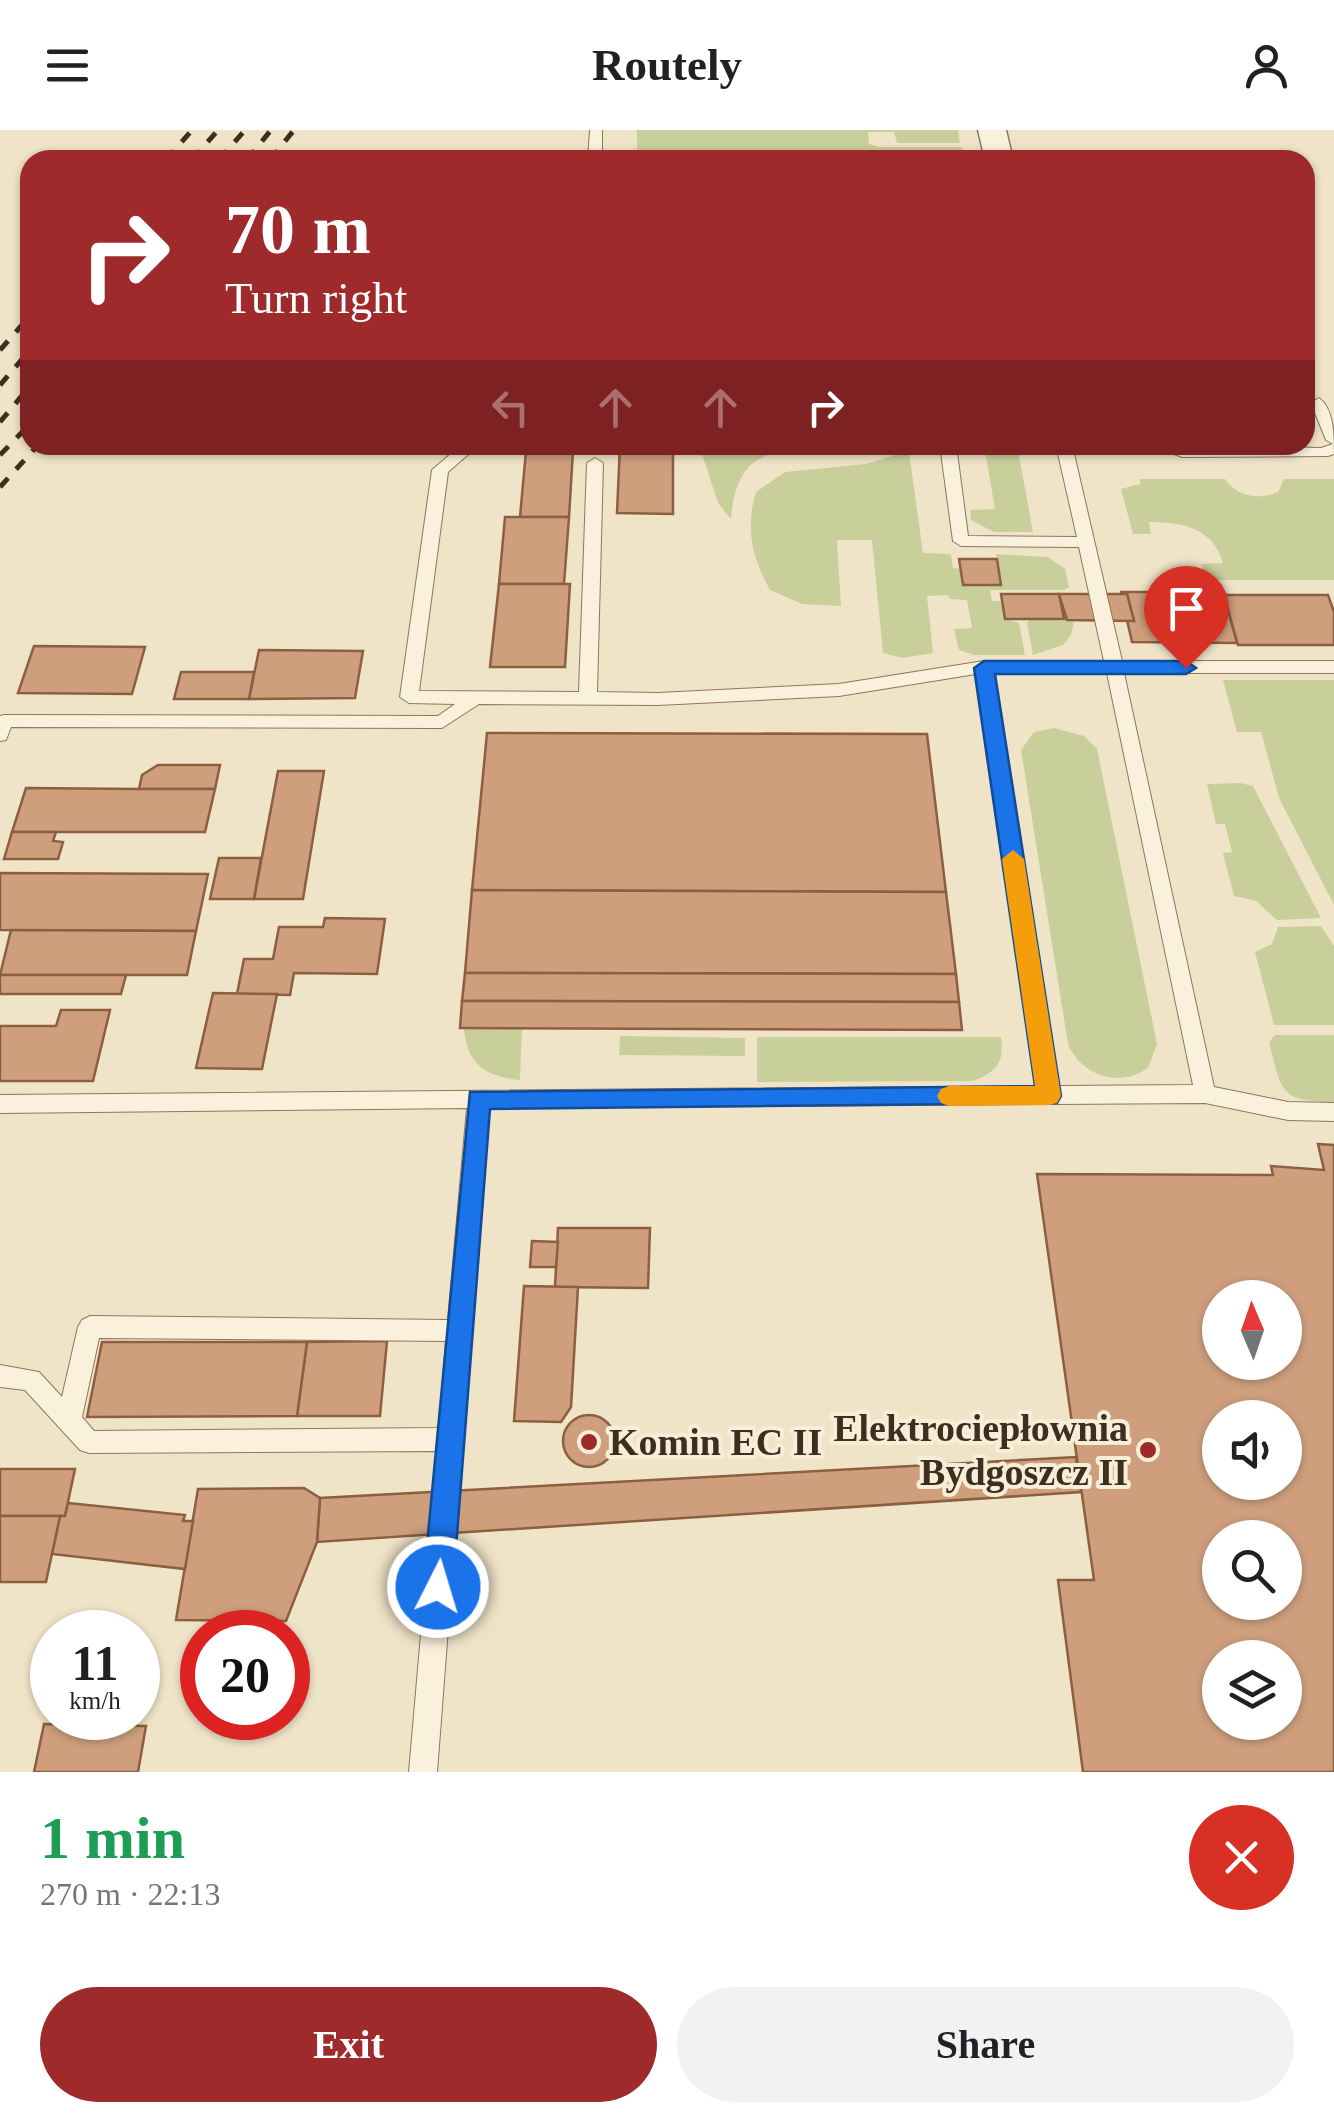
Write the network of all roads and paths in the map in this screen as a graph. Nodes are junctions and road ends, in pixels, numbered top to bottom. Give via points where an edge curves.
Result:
1 (1319, 403) edge
2 (1334, 440) edge
3 (459, 455) edge
4 (949, 455) edge
5 (1066, 455) edge
6 (596, 463) dead end
7 (1087, 542) junction
8 (1334, 667) edge
9 (984, 668) junction
10 (1112, 668) junction
11 (476, 697) junction
12 (588, 698) junction
13 (0, 734) edge
14 (1205, 1094) junction
15 (1049, 1096) junction
16 (478, 1099) junction
17 (0, 1104) edge
18 (1334, 1112) edge
19 (459, 1331) junction
20 (0, 1376) edge
21 (69, 1420) junction
22 (450, 1439) junction
23 (423, 1772) edge

1 - 2 lane
3 - 11 lane via 440,470 409,696
4 - 7 lane via 962,541
5 - 7 lane
6 - 12 lane
7 - 10 lane
8 - 10 lane
9 - 10 lane
9 - 12 lane via 840,690
9 - 15 lane
10 - 14 lane
11 - 12 lane
11 - 13 lane via 442,722 4,720
14 - 15 lane
14 - 18 lane via 1288,1111
15 - 16 lane
16 - 17 lane
16 - 19 lane
19 - 21 lane via 90,1328
19 - 22 lane
20 - 21 lane via 31,1380
21 - 22 lane via 88,1442
22 - 23 lane

